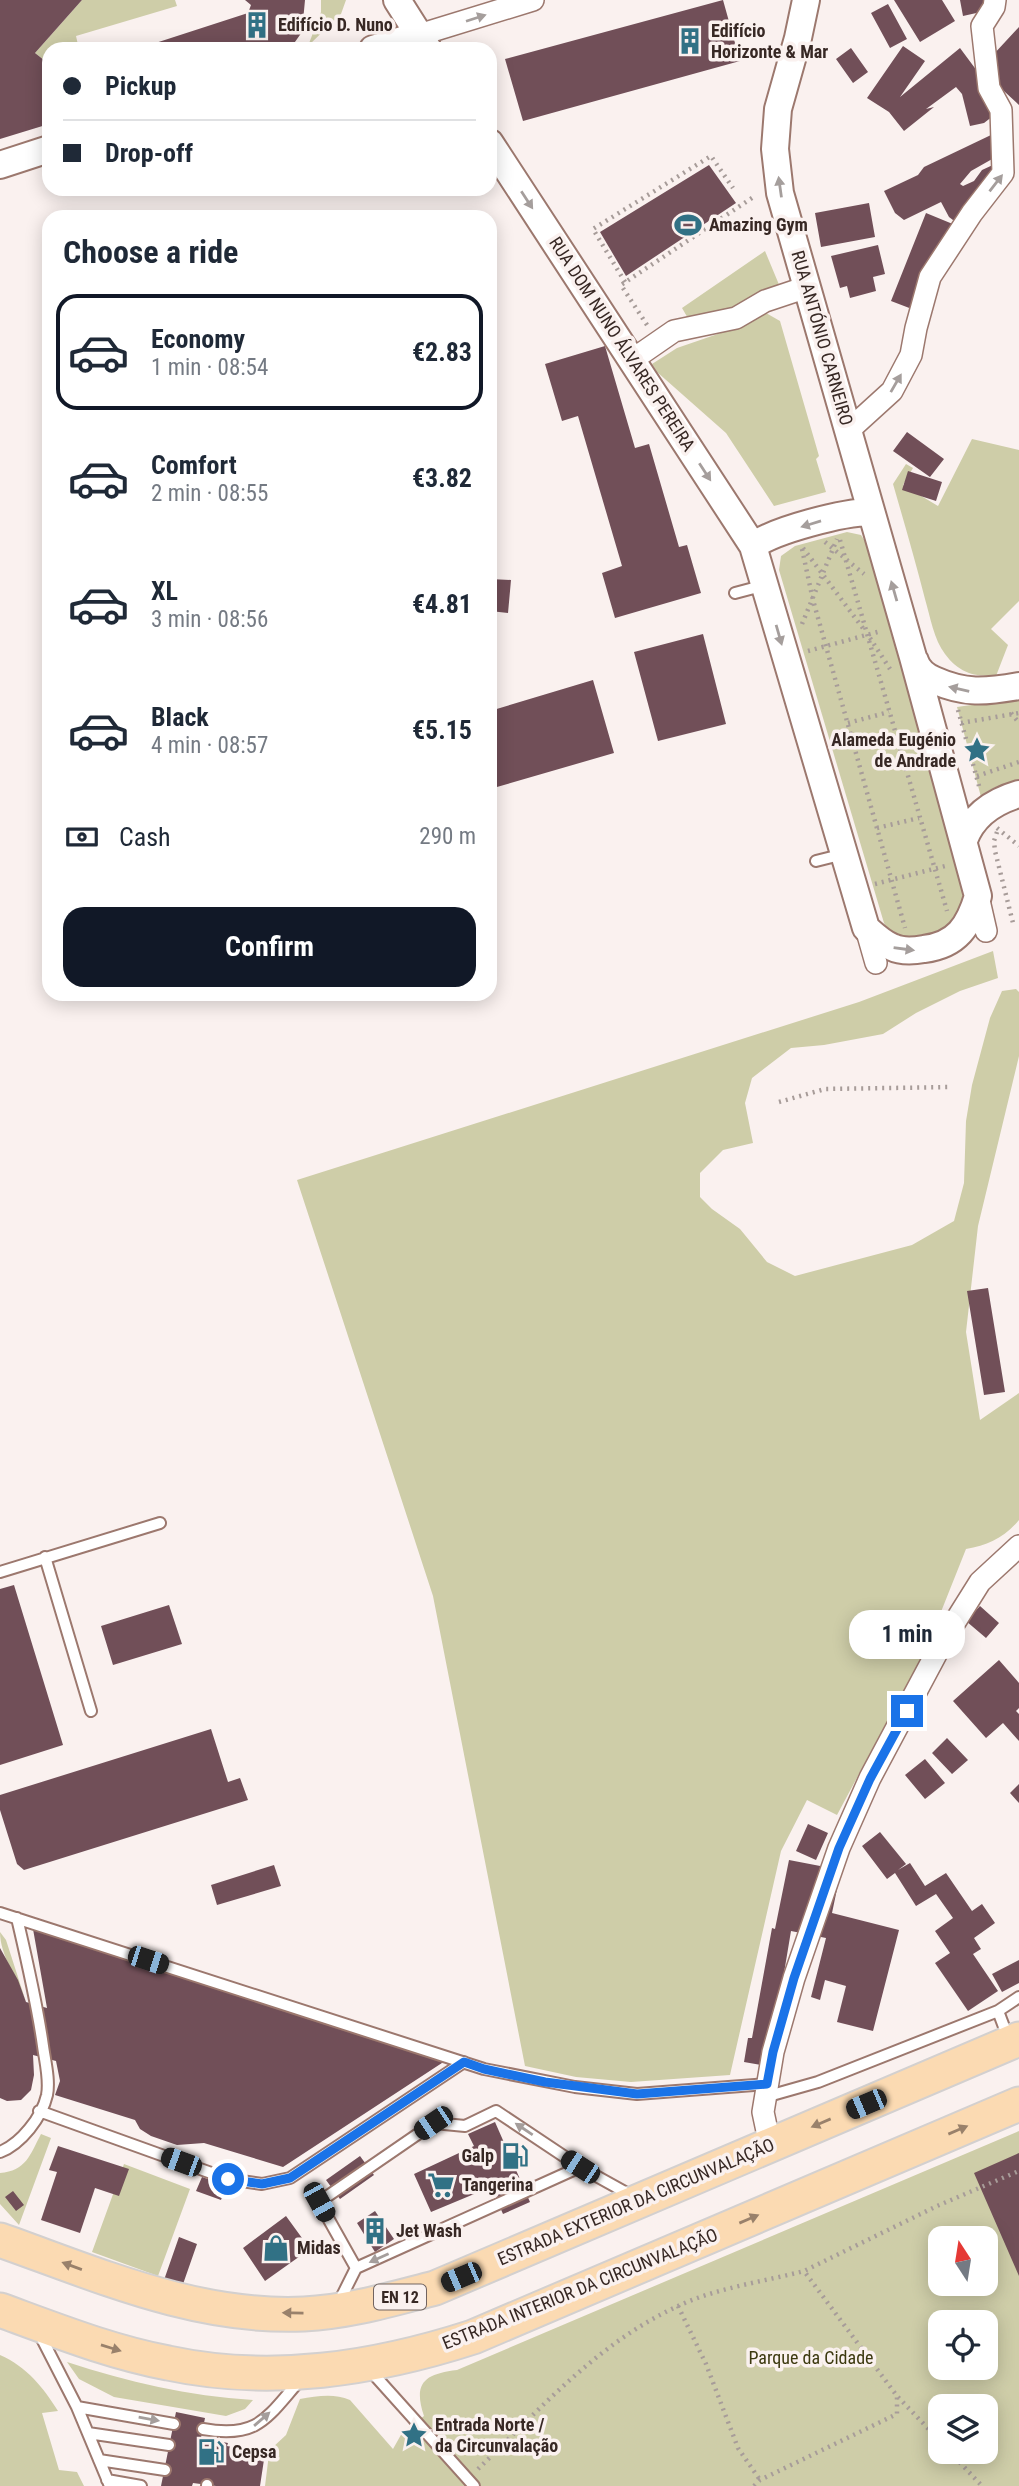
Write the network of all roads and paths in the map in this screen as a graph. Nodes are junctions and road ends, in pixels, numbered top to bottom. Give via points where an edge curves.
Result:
1 (397, 0) edge
2 (533, 0) edge
3 (806, 0) edge
4 (995, 0) edge
5 (424, 42) edge
6 (42, 151) edge
7 (497, 154) edge
8 (0, 165) edge
9 (733, 188) dead end
10 (755, 196) dead end
11 (623, 283) junction
12 (807, 287) junction
13 (657, 342) junction
14 (632, 360) junction
15 (848, 431) junction
16 (872, 512) junction
17 (839, 535) junction
18 (811, 542) dead end
19 (798, 545) junction
20 (753, 546) junction
21 (834, 550) junction
22 (846, 561) junction
23 (824, 575) junction
24 (869, 578) dead end
25 (765, 585) junction
26 (734, 593) dead end
27 (813, 600) junction
28 (794, 620) dead end
29 (891, 628) dead end
30 (867, 634) junction
31 (801, 642) dead end
32 (827, 646) junction
33 (913, 657) junction
34 (1019, 686) edge
35 (957, 708) dead end
36 (889, 712) junction
37 (1019, 713) edge
38 (848, 723) junction
39 (961, 723) junction
40 (1019, 762) edge
41 (976, 776) junction
42 (1019, 793) edge
43 (981, 797) dead end
44 (919, 818) junction
45 (1002, 824) dead end
46 (877, 828) junction
47 (960, 852) junction
48 (844, 854) junction
49 (816, 861) dead end
50 (933, 869) junction
51 (891, 880) junction
52 (871, 885) dead end
53 (978, 896) junction
54 (949, 917) dead end
55 (1013, 923) dead end
56 (866, 928) junction
57 (986, 931) dead end
58 (908, 940) dead end
59 (876, 963) dead end
60 (952, 1087) dead end
61 (779, 1101) dead end
62 (160, 1522) dead end
63 (1019, 1546) edge
64 (46, 1557) junction
65 (0, 1572) edge
66 (91, 1711) dead end
67 (0, 1913) edge
68 (17, 1918) junction
69 (1019, 1997) edge
70 (998, 2011) junction
71 (1014, 2041) edge
72 (464, 2062) junction
73 (766, 2090) junction
74 (1019, 2104) edge
75 (39, 2111) junction
76 (770, 2145) junction
77 (0, 2152) edge
78 (580, 2167) junction
79 (1019, 2171) edge
80 (640, 2200) junction
81 (0, 2240) edge
82 (356, 2268) junction
83 (804, 2271) junction
84 (678, 2306) junction
85 (0, 2310) edge
86 (335, 2311) junction
87 (33, 2322) junction
88 (365, 2365) junction
89 (306, 2373) junction
90 (897, 2396) junction
91 (77, 2407) junction
92 (174, 2424) dead end
93 (928, 2428) edge
94 (203, 2429) dead end
95 (88, 2433) junction
96 (169, 2445) dead end
97 (99, 2460) junction
98 (961, 2464) edge
99 (165, 2470) dead end
100 (760, 2480) junction
101 (108, 2483) edge
102 (471, 2483) edge
103 (141, 2486) edge
104 (754, 2486) edge
105 (982, 2486) edge

1 - 5 street
5 -> 2 street
12 -> 3 street, RUA ANTÓNIO CARNEIRO via 780,193 775,149 778,109
15 -> 4 street via 892,391 911,355 930,277 1003,173 1000,110 989,88 982,26
6 - 8 street
7 -> 14 street, RUA DOM NUNO ÁLVARES PEREIRA
9 - 11 path via 711,156 593,229
10 - 11 path
11 - 13 path
12 - 13 street via 765,301 736,318 674,331
12 - 15 street, RUA ANTÓNIO CARNEIRO
13 - 14 street
14 -> 20 street, RUA DOM NUNO ÁLVARES PEREIRA
15 - 16 street, RUA ANTÓNIO CARNEIRO
16 -> 20 street via 846,514 768,537
33 -> 16 street, RUA ANTÓNIO CARNEIRO
17 - 21 path
17 - 21 path via 821,540
17 - 22 path
18 - 19 path
19 - 23 path
19 - 27 path
20 - 25 street, RUA DOM NUNO ÁLVARES PEREIRA
21 - 22 path
21 - 23 path
22 - 24 path
22 - 30 path
23 - 27 path
23 - 30 path
25 - 26 lane
25 -> 48 street, RUA DOM NUNO ÁLVARES PEREIRA
27 - 28 path via 798,632
27 - 32 path
29 - 30 path
30 - 32 path
30 - 36 path
31 - 32 path via 804,652
32 - 38 path
34 -> 33 street via 968,692 929,677 917,668
33 - 47 street, RUA ANTÓNIO CARNEIRO
35 - 39 path
36 - 38 path
36 - 44 path
37 - 39 path
38 - 46 path
39 - 41 path
40 - 41 path
41 - 43 path
42 - 47 street via 976,820
44 - 46 path
44 - 50 path
45 - 55 path via 995,851
46 - 51 path
47 - 50 path
47 - 53 street, RUA ANTÓNIO CARNEIRO
48 - 49 lane
48 - 56 street, RUA DOM NUNO ÁLVARES PEREIRA
50 - 51 path
50 - 54 path
51 - 52 path
51 - 58 path
56 -> 53 street via 894,948 939,947 964,930
53 - 57 street
56 - 59 street
60 - 61 path via 825,1089
62 - 64 lane
63 - 73 street via 980,1582 943,1641 864,1790 794,1978
64 - 65 lane
64 - 66 lane
67 - 68 lane
68 - 72 lane
68 - 75 lane via 45,2058 47,2095
69 - 70 lane
70 - 71 lane
70 - 73 lane via 818,2082
71 -> 76 main road, ESTRADA EXTERIOR DA CIRCUNVALAÇÃO / EN 12
72 - 73 lane via 545,2082 637,2094
72 - 75 lane via 290,2178 262,2184 228,2179
73 - 76 street via 763,2112
88 -> 74 main road, ESTRADA INTERIOR DA CIRCUNVALAÇÃO via 473,2337
75 - 77 lane via 18,2141
76 - 80 main road, ESTRADA EXTERIOR DA CIRCUNVALAÇÃO / EN 12
78 - 80 lane
78 -> 82 lane
78 -> 82 lane via 496,2111 465,2126 433,2123 319,2202
79 - 83 path
80 - 86 main road, ESTRADA EXTERIOR DA CIRCUNVALAÇÃO / EN 12 via 435,2288
86 -> 81 main road, ESTRADA EXTERIOR DA CIRCUNVALAÇÃO / EN 12 via 247,2313 193,2305
82 - 86 lane
83 - 84 path
83 - 90 path
84 - 100 path via 738,2448
84 - 102 path via 625,2337 570,2380
85 - 87 main road, ESTRADA INTERIOR DA CIRCUNVALAÇÃO
87 -> 89 main road, ESTRADA INTERIOR DA CIRCUNVALAÇÃO via 169,2364 248,2373
87 - 91 lane
88 - 89 main road, ESTRADA INTERIOR DA CIRCUNVALAÇÃO
88 - 102 lane
94 -> 89 lane via 216,2436 253,2427
90 - 93 path
90 - 100 path via 897,2414
91 -> 92 lane
91 - 95 lane
95 - 96 lane
95 - 97 lane
97 - 99 lane
97 - 101 lane
98 - 105 path
100 - 104 path
101 - 103 lane

